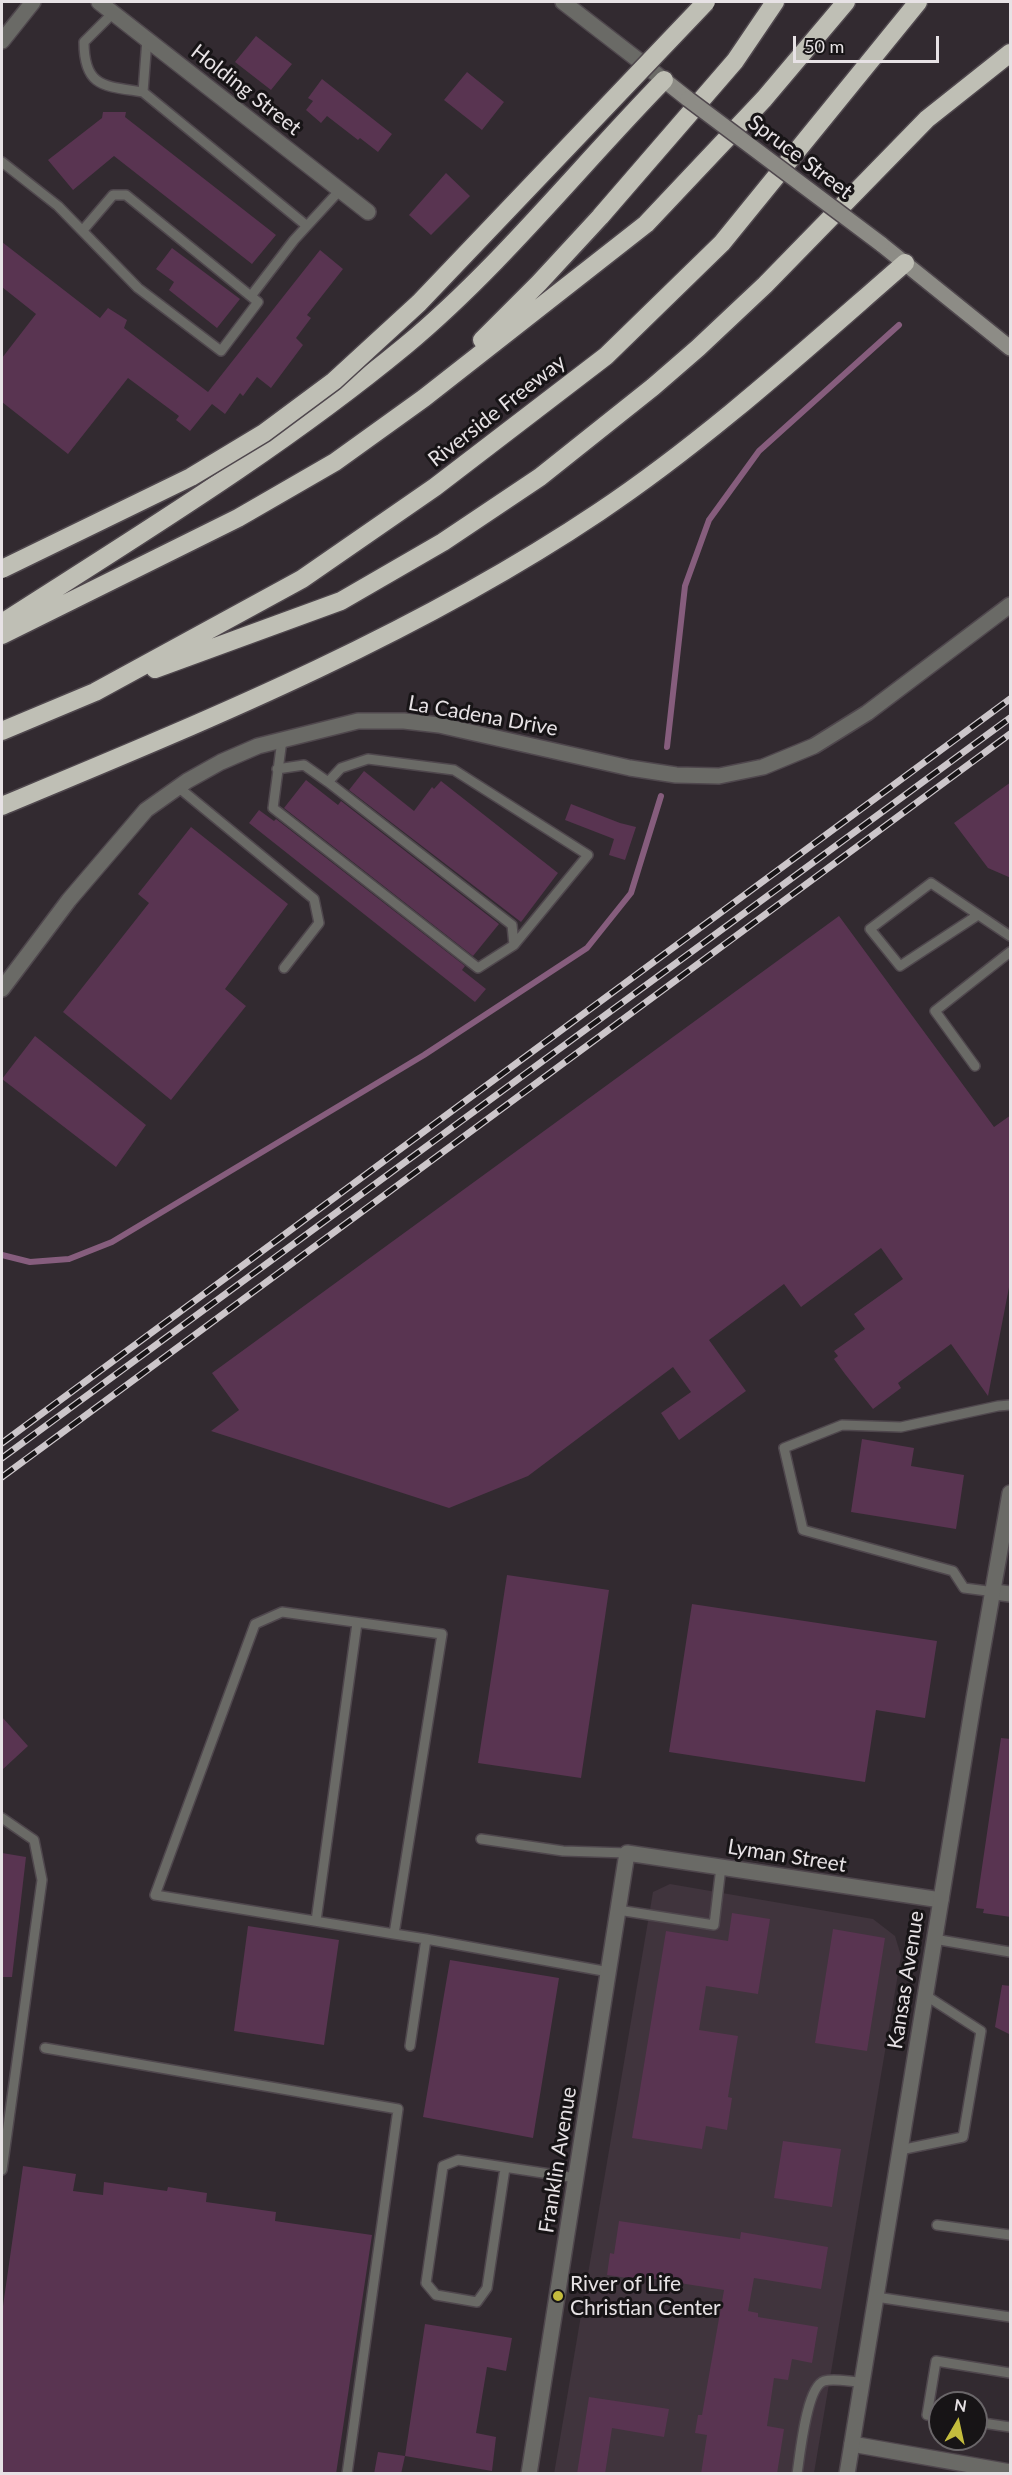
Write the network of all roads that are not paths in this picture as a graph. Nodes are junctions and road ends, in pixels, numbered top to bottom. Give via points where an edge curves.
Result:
1 (33, 2) edge
2 (99, 2) edge
3 (563, 2) edge
4 (706, 2) edge
5 (775, 2) edge
6 (846, 2) edge
7 (918, 2) edge
8 (113, 13) junction
9 (147, 39) junction
10 (2, 41) edge
11 (1011, 53) edge
12 (664, 80) junction
13 (143, 92) junction
14 (2, 162) edge
15 (340, 190) junction
16 (368, 212) dead end
17 (307, 226) junction
18 (83, 230) junction
19 (905, 263) junction
20 (251, 296) junction
21 (1011, 348) edge
22 (424, 398) junction
23 (2, 569) edge
24 (1011, 605) edge
25 (2, 623) edge
26 (2, 635) edge
27 (94, 692) junction
28 (2, 731) edge
29 (282, 740) junction
30 (277, 769) junction
31 (328, 782) junction
32 (178, 787) junction
33 (2, 806) edge
34 (978, 915) junction
35 (1011, 936) edge
36 (514, 945) junction
37 (1011, 952) edge
38 (284, 968) dead end
39 (2, 989) edge
40 (975, 1066) dead end
41 (1011, 1405) edge
42 (1011, 1493) edge
43 (995, 1592) junction
44 (1011, 1594) edge
45 (357, 1623) junction
46 (2, 1818) edge
47 (481, 1839) dead end
48 (627, 1853) junction
49 (721, 1867) junction
50 (940, 1900) junction
51 (618, 1910) junction
52 (316, 1921) junction
53 (394, 1934) junction
54 (426, 1939) junction
55 (934, 1939) junction
56 (1011, 1952) edge
57 (609, 1972) junction
58 (925, 1995) junction
59 (410, 2046) dead end
60 (45, 2048) dead end
61 (900, 2150) junction
62 (505, 2168) junction
63 (2, 2170) edge
64 (576, 2178) junction
65 (937, 2225) dead end
66 (1011, 2235) edge
67 (876, 2297) junction
68 (1011, 2317) edge
69 (1011, 2373) edge
70 (862, 2382) junction
71 (931, 2391) edge
72 (988, 2424) edge
73 (1011, 2427) edge
74 (852, 2444) junction
75 (1011, 2472) edge
76 (347, 2474) edge
77 (529, 2474) edge
78 (797, 2474) edge
79 (847, 2474) edge

1 - 10 street
2 - 8 street, Holding Street
3 - 12 street, Spruce Street
4 - 23 highway, bridge via 419,303 334,381 264,433 191,477
5 - 22 highway via 735,62 600,217
6 - 22 highway via 764,99 646,224
7 - 27 highway, Riverside Freeway via 722,243 606,356 435,487 302,579
8 - 9 street, Holding Street
8 - 13 lane via 84,42 84,63 93,79 110,87
9 - 13 lane
9 - 15 street, Holding Street
11 - 27 highway via 927,119 698,348 540,477 443,542 341,601
12 - 19 main road, Spruce Street, bridge
12 - 25 highway via 499,258 406,345 283,441
13 - 17 lane
14 - 18 lane
15 - 16 street, Holding Street
15 - 17 lane
17 - 20 lane
18 - 20 lane via 113,195 126,195
18 - 20 lane via 138,288 221,351 258,302
19 - 21 main road, Spruce Street
19 - 33 highway via 775,377 670,461 529,557 321,666 179,732
22 - 26 highway via 335,462 238,518
24 - 29 street, La Cadena Drive via 867,713 814,746 763,767 719,776 630,768 450,727 404,721 358,722
27 - 28 highway, Riverside Freeway
29 - 30 lane
29 - 32 street, La Cadena Drive via 221,762
30 - 31 lane via 304,765
30 - 36 lane via 273,808 478,968
31 - 36 lane via 512,924
31 - 36 lane via 340,768 368,759 454,770 588,855
32 - 38 lane via 314,899 319,923
32 - 39 street, La Cadena Drive via 146,810 112,848
34 - 34 lane via 931,883 870,929 900,966
34 - 35 lane
37 - 40 lane via 935,1011
41 - 43 lane via 901,1427 842,1425 784,1449 803,1530 952,1570 964,1588
42 - 43 street, Kansas Avenue
43 - 44 street
43 - 50 street, Kansas Avenue
45 - 52 lane
45 - 52 lane via 282,1612 255,1624 154,1895
45 - 53 lane via 442,1634
46 - 63 lane via 34,1840 42,1880
47 - 48 lane via 563,1851
48 - 49 street, Lyman Street
48 - 51 street, Franklin Avenue
49 - 50 street, Lyman Street
49 - 51 lane via 714,1925
50 - 55 street, Kansas Avenue
51 - 57 street, Franklin Avenue
52 - 53 lane
53 - 54 lane
54 - 57 lane
54 - 59 lane
55 - 56 lane
55 - 58 street, Kansas Avenue
57 - 64 street, Franklin Avenue
58 - 61 street, Kansas Avenue
58 - 61 lane via 981,2031 963,2137
60 - 76 lane via 398,2109
61 - 67 street, Kansas Avenue
62 - 62 lane via 458,2160 443,2166 426,2283 436,2295 477,2302 487,2288
62 - 64 lane
64 - 77 street, Franklin Avenue
65 - 66 lane
67 - 68 lane
67 - 70 street, Kansas Avenue
69 - 71 lane via 936,2361
70 - 74 street, Kansas Avenue
70 - 78 lane via 824,2381 818,2386 810,2400
72 - 73 lane
74 - 75 street
74 - 79 street, Kansas Avenue

